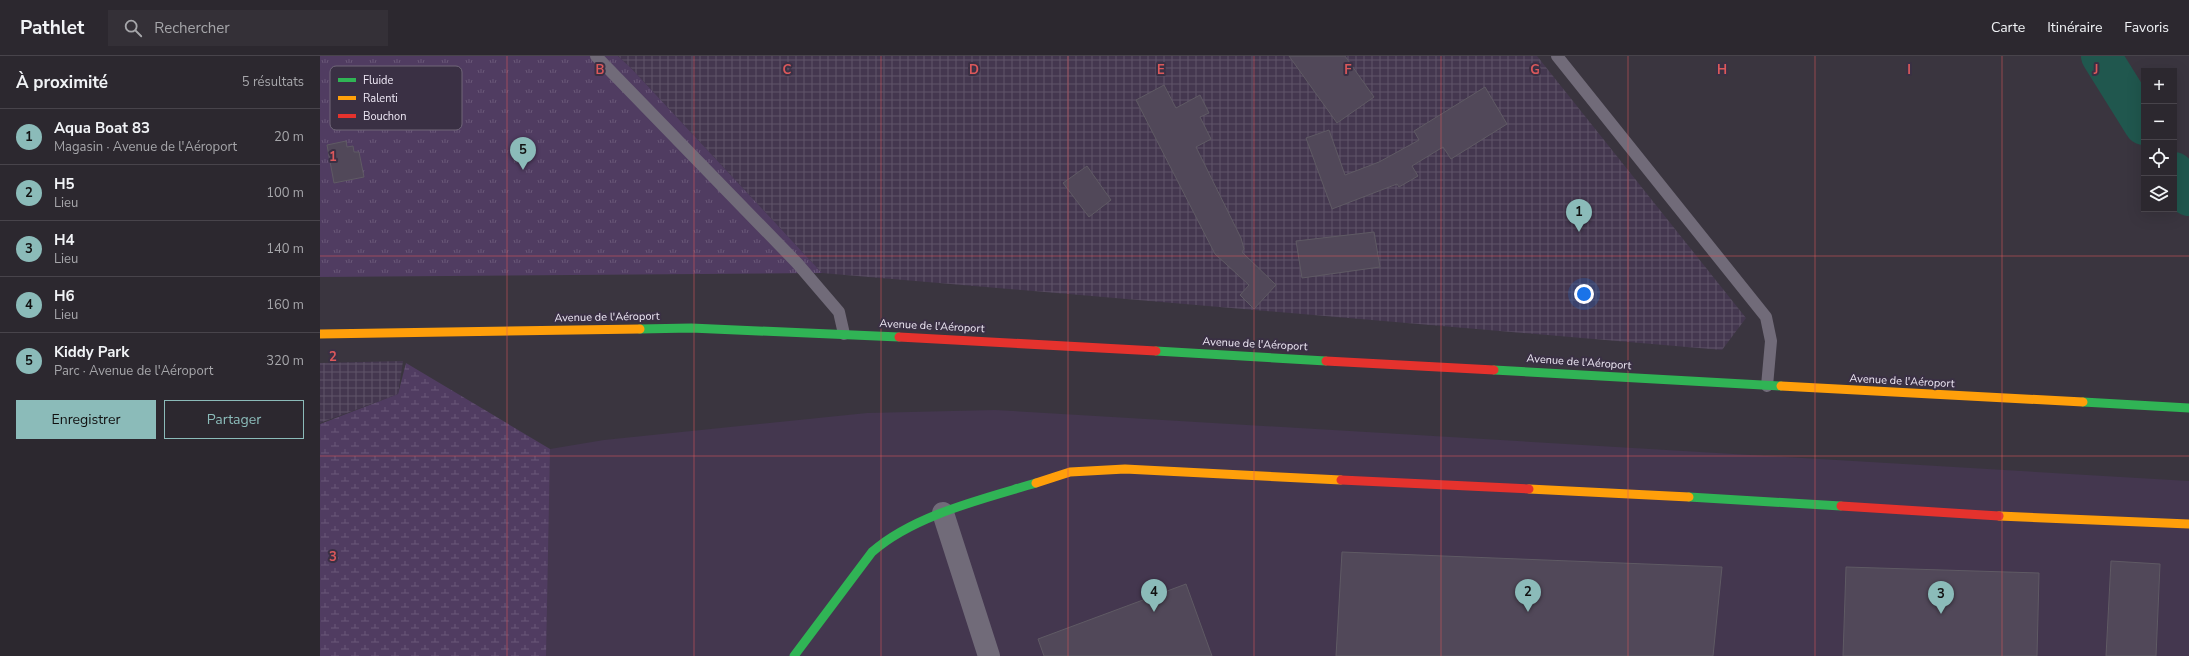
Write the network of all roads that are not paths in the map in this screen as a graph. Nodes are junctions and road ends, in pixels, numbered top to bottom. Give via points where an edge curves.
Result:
1 (596, 56) edge
2 (1557, 56) edge
3 (320, 334) edge
4 (844, 334) junction
5 (1767, 386) junction
6 (2189, 408) edge
7 (943, 513) junction
8 (2189, 524) edge
9 (794, 656) edge
10 (989, 656) edge

1 - 4 lane via 797,263 839,312
2 - 5 lane via 1766,317 1771,341
3 - 4 main road, Avenue de l'Aéroport via 691,328
4 - 5 main road, Avenue de l'Aéroport via 1526,370
5 - 6 main road, Avenue de l'Aéroport
7 - 8 main road via 1070,472 1125,469 1713,498 2046,519
7 - 9 main road via 888,538 872,552
7 - 10 street

